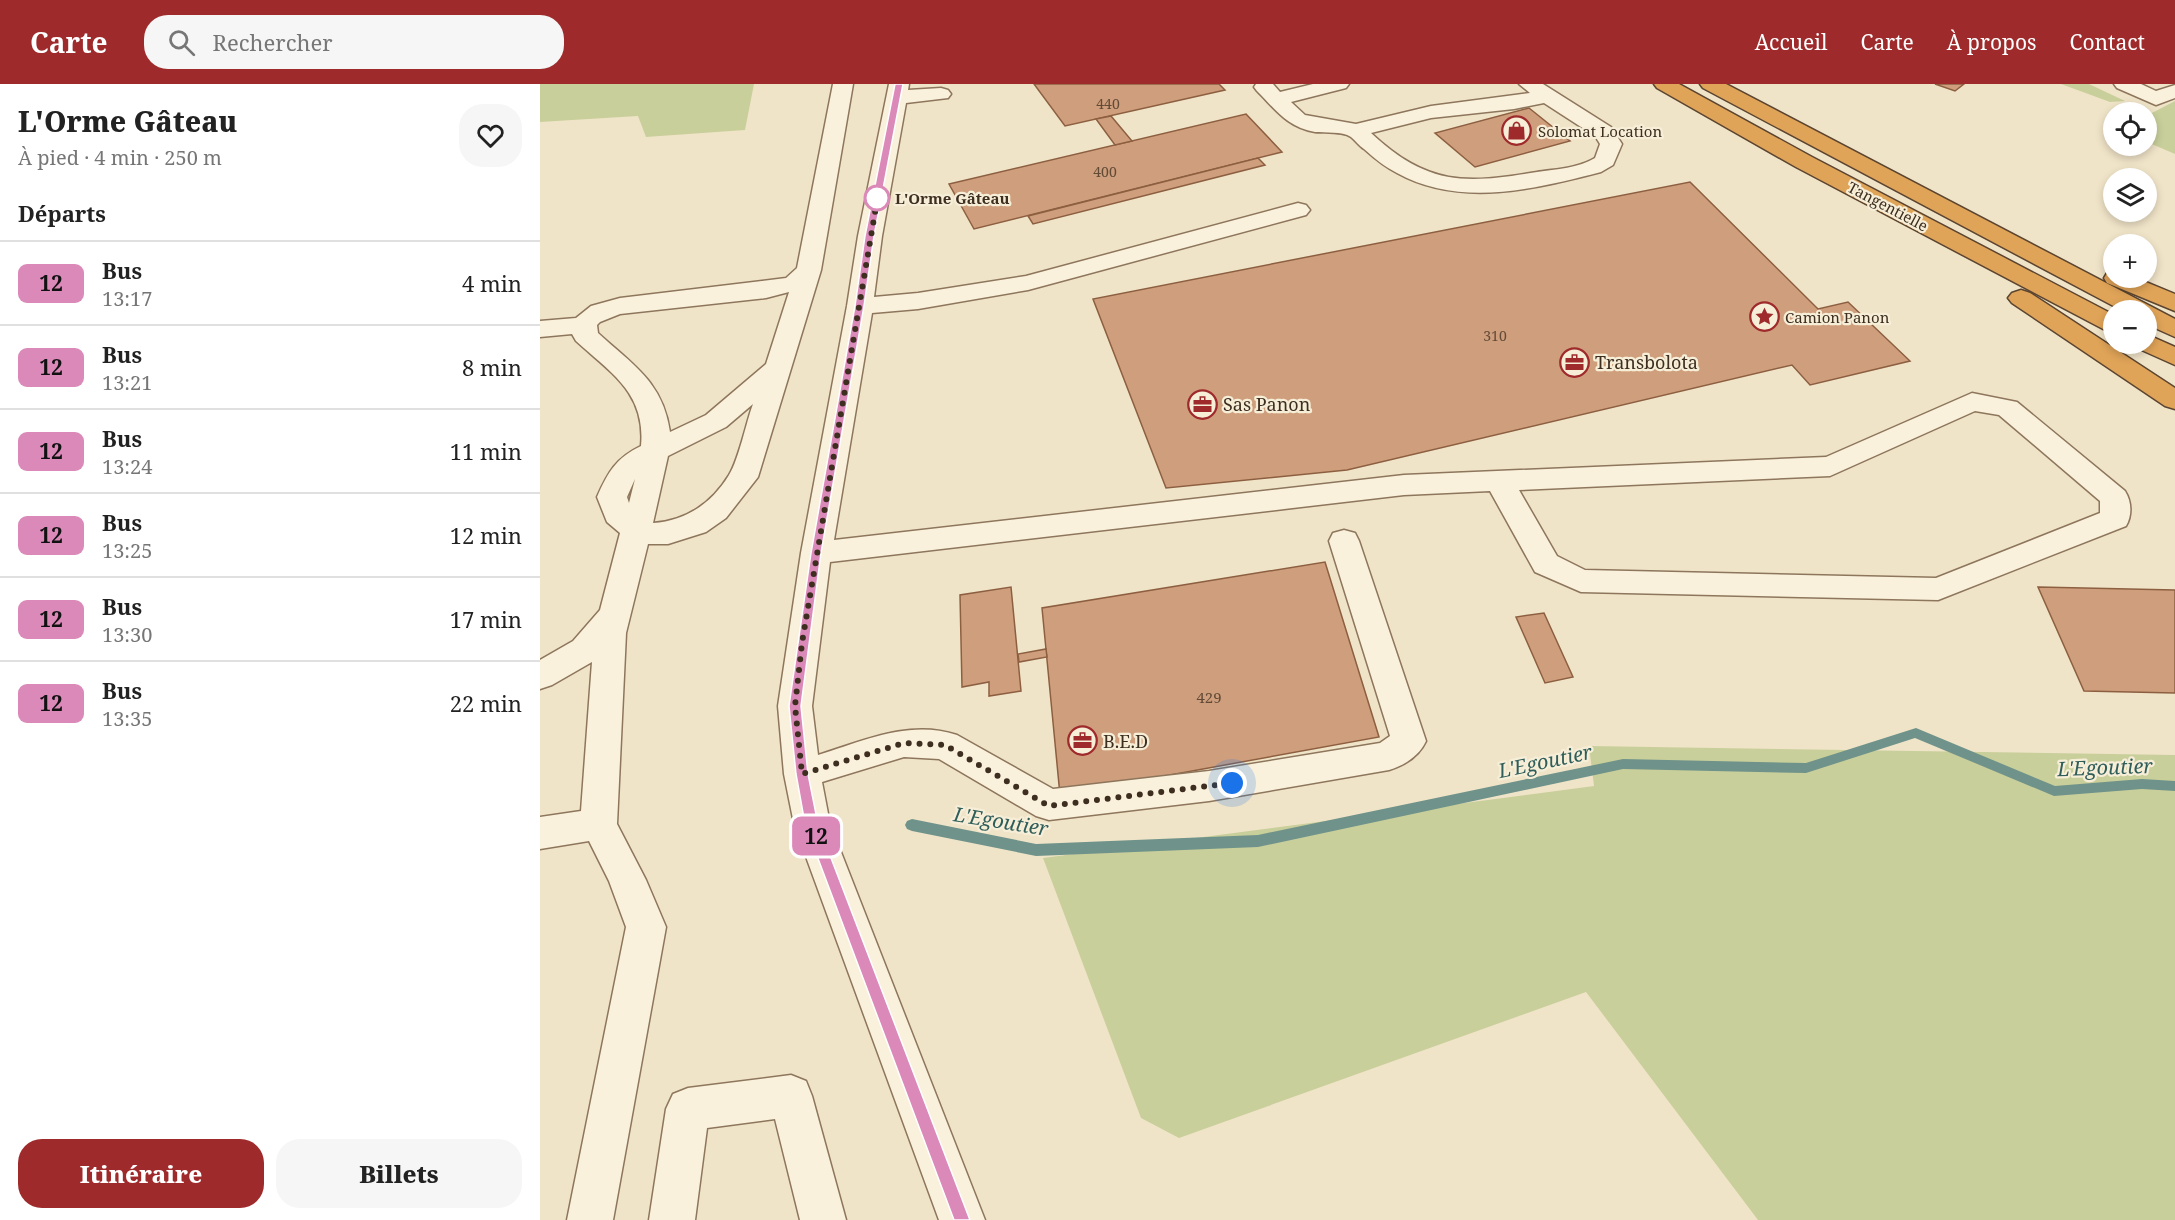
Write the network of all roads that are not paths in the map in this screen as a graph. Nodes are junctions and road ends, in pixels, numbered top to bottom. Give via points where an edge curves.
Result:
1 (843, 84) edge
2 (1339, 84) edge
3 (1529, 84) edge
4 (1664, 84) edge
5 (1710, 84) edge
6 (1716, 84) edge
7 (2124, 84) edge
8 (898, 90) edge
9 (2175, 91) edge
10 (1268, 92) edge
11 (941, 94) dead end
12 (1547, 96) junction
13 (1356, 130) junction
14 (1804, 162) junction
15 (1298, 210) dead end
16 (809, 270) junction
17 (2103, 271) edge
18 (2140, 288) edge
19 (2120, 300) edge
20 (2175, 303) edge
21 (860, 306) junction
22 (2103, 319) edge
23 (2157, 320) edge
24 (584, 325) junction
25 (540, 329) edge
26 (2175, 329) edge
27 (2157, 348) edge
28 (2175, 357) edge
29 (778, 367) junction
30 (2175, 400) edge
31 (655, 451) junction
32 (1499, 481) junction
33 (637, 531) junction
34 (1344, 541) dead end
35 (816, 553) junction
36 (615, 612) junction
37 (540, 676) edge
38 (802, 774) junction
39 (599, 824) junction
40 (540, 833) edge
41 (590, 1220) edge
42 (672, 1220) edge
43 (823, 1220) edge
44 (962, 1220) edge

1 - 16 street
2 - 10 street
3 - 12 street
4 - 14 highway, Tangentielle
5 - 19 highway, Tangentielle
6 - 17 highway
7 - 9 street via 2156,99
8 - 11 street
8 - 21 street
10 - 13 street via 1297,120
12 - 13 street via 1431,112
12 - 13 street via 1603,132 1611,144 1602,164 1478,187 1458,186 1435,182 1403,168 1377,151
14 - 22 highway, Tangentielle
14 - 30 highway via 1892,224 2018,295
15 - 21 street via 1028,283
16 - 24 street via 794,284 620,306 601,311
16 - 29 street
18 - 20 highway
21 - 35 street
23 - 26 highway
24 - 25 street
24 - 31 street via 585,335 644,392 653,411
27 - 28 highway
29 - 31 street via 716,421
29 - 33 street via 743,477 715,511 695,525 668,533
31 - 33 street
32 - 32 street via 1830,466 1972,402 2007,408 2115,498 2115,519 1938,589 1581,581 1546,564
32 - 35 street via 1404,485
33 - 36 street
34 - 38 street via 1409,741 1389,756 1209,786 1049,806 945,745 904,743
35 - 38 street via 795,706
36 - 37 street via 585,650
36 - 39 street via 610,633
38 - 44 street via 812,824
39 - 40 street
39 - 41 street via 646,927
42 - 43 street via 688,1109 791,1096

